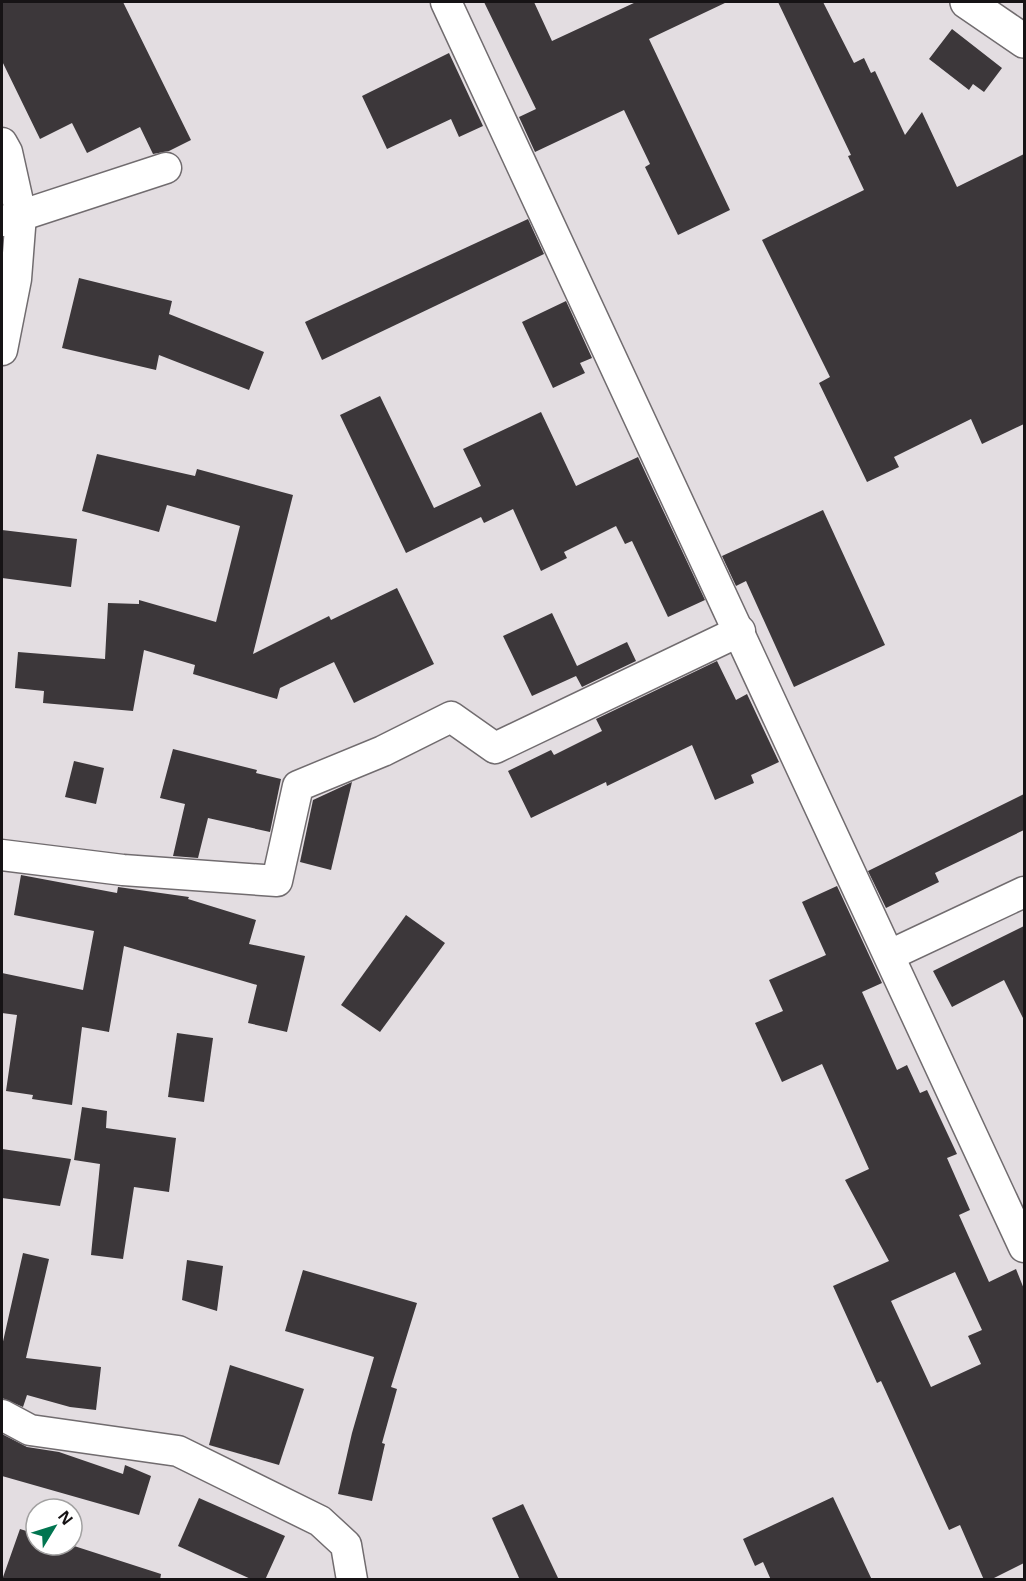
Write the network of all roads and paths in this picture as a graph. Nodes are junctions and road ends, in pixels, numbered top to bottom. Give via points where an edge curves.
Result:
1 (446, 2) edge
2 (968, 2) edge
3 (1024, 40) edge
4 (2, 143) edge
5 (166, 168) dead end
6 (11, 219) edge
7 (2, 350) edge
8 (740, 631) junction
9 (2, 855) edge
10 (1024, 892) edge
11 (890, 955) junction
12 (1015, 1203) edge
13 (1024, 1247) edge
14 (2, 1415) edge
15 (351, 1580) edge

1 - 8 street
2 - 3 main road
4 - 6 street via 7,152
5 - 6 street
6 - 7 street via 16,279
8 - 9 street via 495,748 451,717 383,751 298,786 277,881 123,870
8 - 11 street
10 - 11 street
11 - 12 street
12 - 13 street
14 - 15 street via 30,1430 178,1451 320,1521 346,1545

